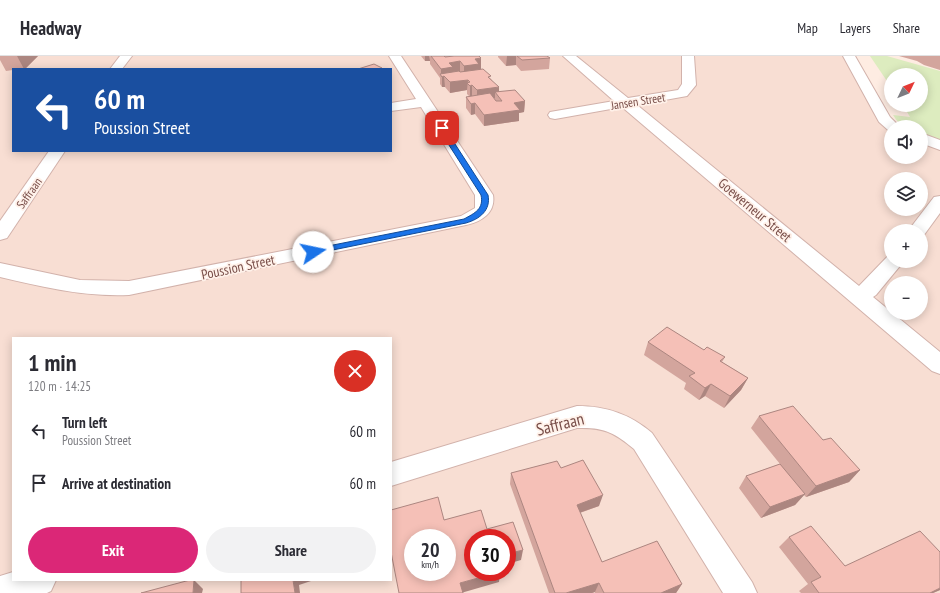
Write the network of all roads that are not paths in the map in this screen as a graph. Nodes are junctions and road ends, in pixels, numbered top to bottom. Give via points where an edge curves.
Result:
1 (126, 56) edge
2 (395, 56) edge
3 (569, 56) edge
4 (688, 56) edge
5 (849, 56) edge
6 (117, 68) edge
7 (424, 102) junction
8 (625, 103) junction
9 (392, 107) edge
10 (555, 114) dead end
11 (885, 120) edge
12 (928, 141) edge
13 (940, 145) edge
14 (57, 152) edge
15 (940, 201) edge
16 (922, 224) edge
17 (0, 234) edge
18 (888, 268) edge
19 (0, 270) edge
20 (858, 296) junction
21 (940, 365) edge
22 (392, 474) edge
23 (37, 581) edge
24 (0, 592) edge
25 (741, 593) edge

1 - 6 street
2 - 7 street, Poussion Street
3 - 8 street, Goewerneur Street
4 - 8 street, Jansen Street via 689,85 682,93
5 - 11 street
7 - 9 street
7 - 19 street, Poussion Street via 484,195 484,209 466,220 129,288 80,288
8 - 10 street, Jansen Street
8 - 20 street, Goewerneur Street
12 - 13 street
14 - 17 street, Saffraan
15 - 16 street
18 - 20 street via 869,290
20 - 21 street, Goewerneur Street
22 - 25 street, Saffraan via 577,417 591,416 619,423 643,441
23 - 24 street

